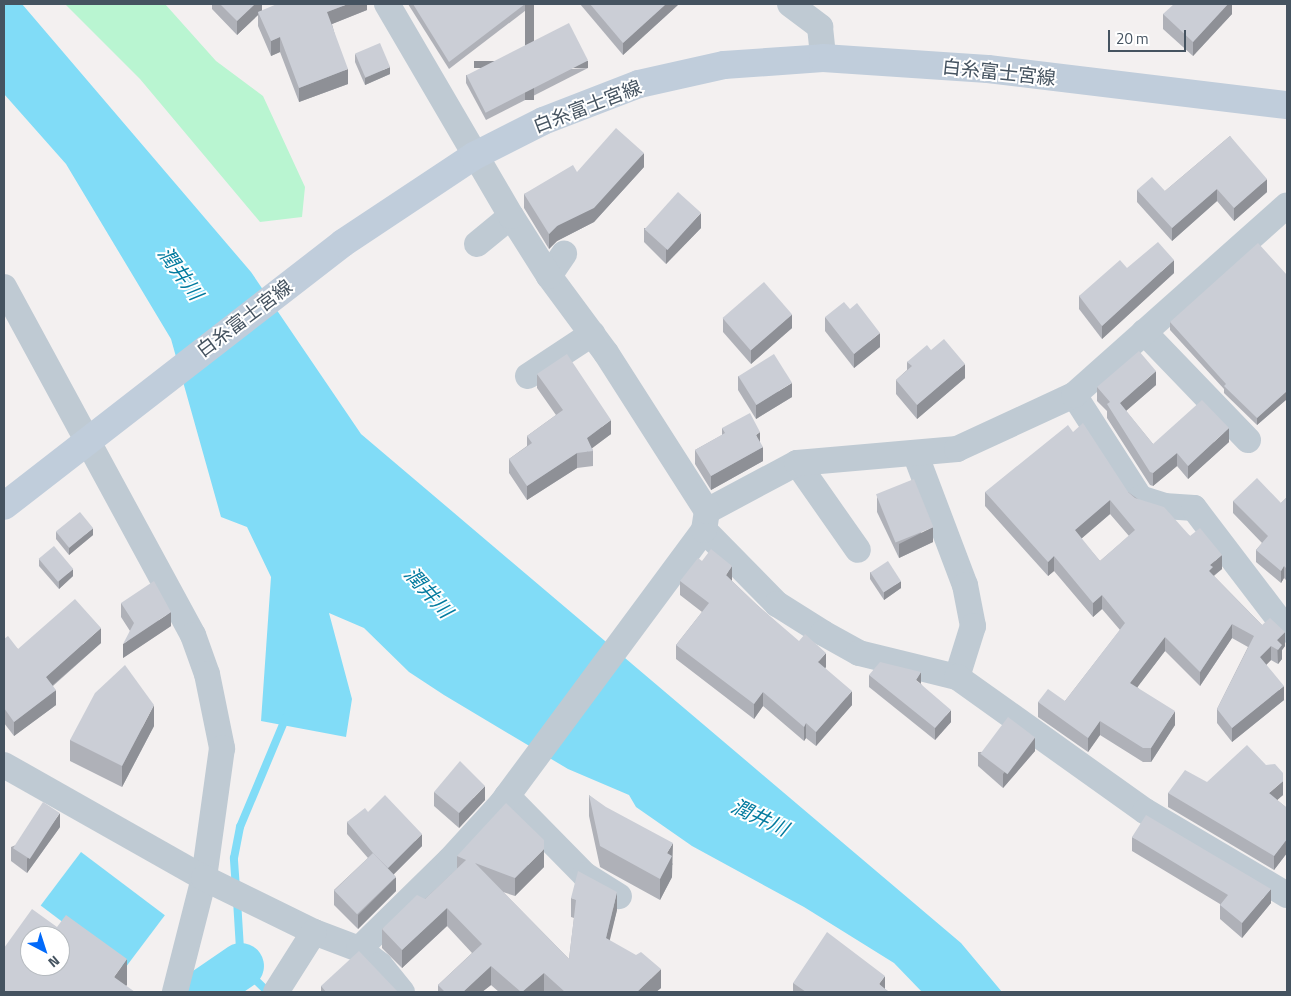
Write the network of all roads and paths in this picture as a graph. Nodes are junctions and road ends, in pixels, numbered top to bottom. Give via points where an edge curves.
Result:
1 (387, 4) edge
2 (790, 4) edge
3 (824, 58) junction
4 (1287, 105) edge
5 (474, 156) junction
6 (1287, 205) edge
7 (511, 216) junction
8 (477, 244) dead end
9 (564, 254) dead end
10 (549, 276) junction
11 (4, 287) edge
12 (11, 317) edge
13 (1144, 332) junction
14 (592, 334) junction
15 (528, 376) dead end
16 (1074, 395) junction
17 (93, 435) junction
18 (1248, 440) dead end
19 (915, 453) junction
20 (798, 463) junction
21 (4, 506) edge
22 (705, 520) junction
23 (858, 550) dead end
24 (1283, 614) edge
25 (957, 677) junction
26 (4, 765) edge
27 (507, 796) junction
28 (204, 878) junction
29 (1287, 895) edge
30 (619, 896) dead end
31 (314, 932) junction
32 (360, 950) junction
33 (278, 989) edge
34 (175, 992) edge
35 (402, 992) edge

1 - 5 street
2 - 3 street via 820,27
3 - 4 main road, 白糸富士宮線 via 988,69
3 - 5 main road, 白糸富士宮線 via 724,65 639,84 543,122
5 - 7 street
5 - 17 main road, 白糸富士宮線 via 342,243
6 - 13 street
7 - 8 street
7 - 10 street
9 - 10 street
10 - 14 street
11 - 12 street
12 - 17 street
13 - 16 street
13 - 18 street
14 - 15 street
14 - 22 street
16 - 19 street via 957,449
16 - 24 street via 1140,498 1164,506 1194,508
17 - 21 main road, 白糸富士宮線
17 - 28 street via 193,635 207,674 222,748
19 - 20 street
19 - 25 street via 965,585 973,626
20 - 22 street
20 - 23 street
22 - 25 street via 777,604 823,633 859,653
22 - 27 street via 642,617
25 - 29 street via 1145,811
26 - 28 street
27 - 30 street via 585,875
27 - 32 street via 449,861
28 - 31 street
28 - 34 street
31 - 32 street
31 - 33 street
32 - 35 street via 380,965

